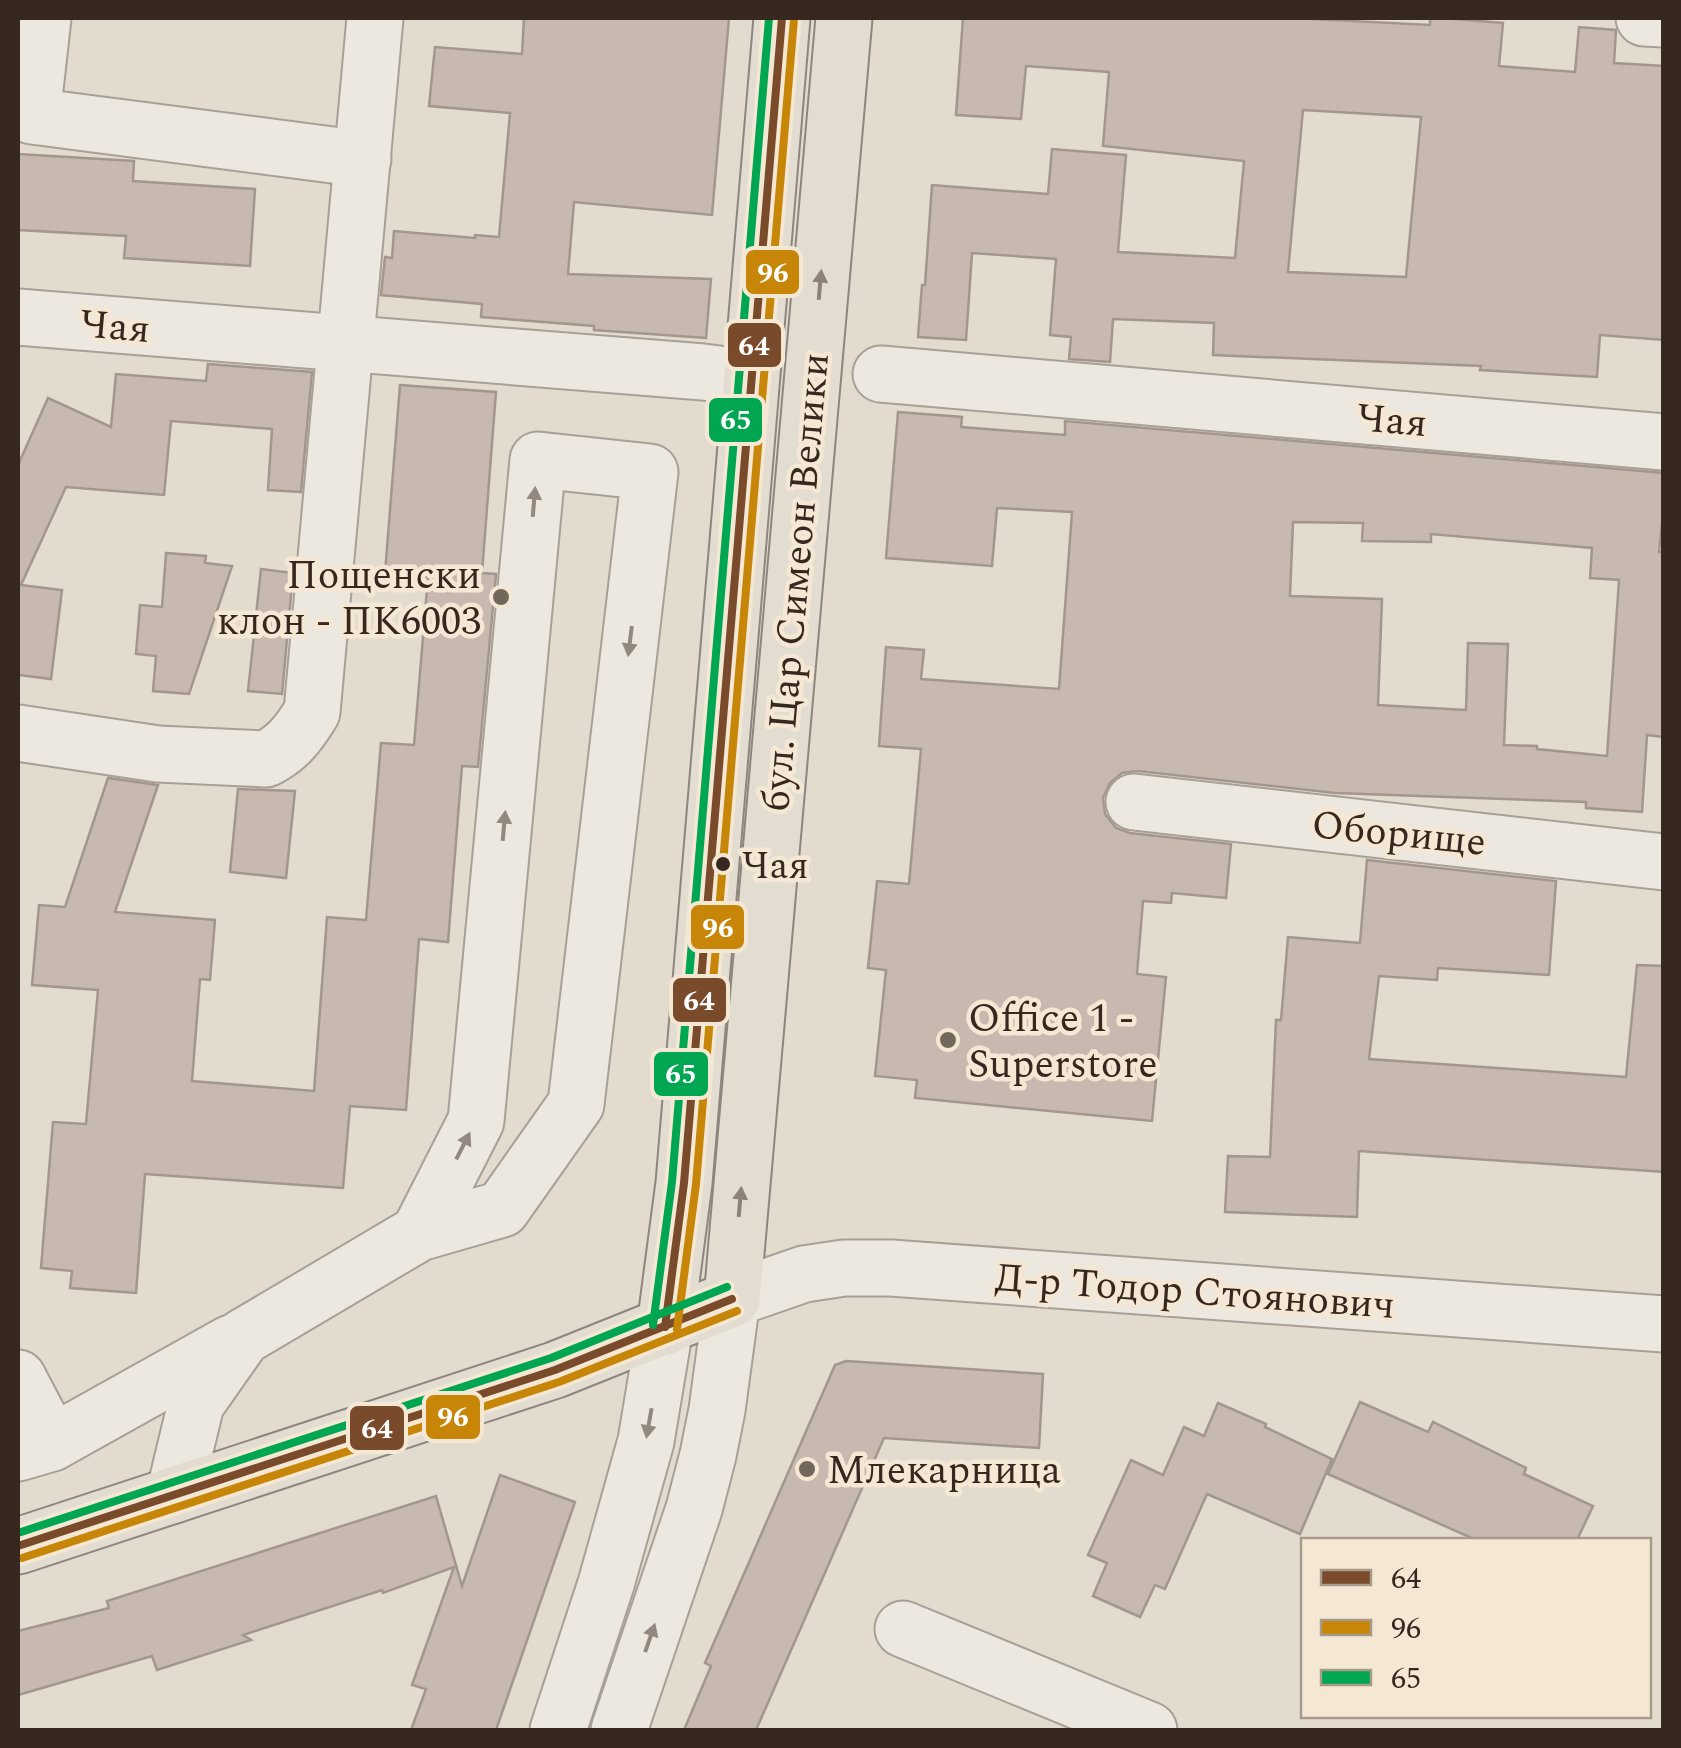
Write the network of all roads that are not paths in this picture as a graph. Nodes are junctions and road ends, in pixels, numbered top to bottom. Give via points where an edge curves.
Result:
1 (43, 18) edge
2 (375, 18) edge
3 (782, 18) edge
4 (844, 18) edge
5 (1644, 18) edge
6 (1664, 19) edge
7 (363, 159) junction
8 (18, 317) edge
9 (347, 344) junction
10 (881, 374) dead end
11 (750, 378) junction
12 (1664, 442) edge
13 (18, 733) edge
14 (1134, 802) dead end
15 (1664, 862) edge
16 (419, 1233) junction
17 (732, 1299) junction
18 (1664, 1324) edge
19 (665, 1327) junction
20 (242, 1337) junction
21 (18, 1378) edge
22 (35, 1448) edge
23 (174, 1495) junction
24 (18, 1546) edge
25 (904, 1629) dead end
26 (558, 1730) edge
27 (619, 1730) edge
28 (1149, 1730) edge

1 - 7 street via 32,116
2 - 7 street
3 - 11 main road, бул. Цар Симеон Велики
17 -> 4 main road, бул. Цар Симеон Велики
5 - 6 street
7 - 9 street
8 - 9 street, Чая
9 - 11 street, Чая
9 - 13 street via 312,712 297,736 266,758 158,754
10 - 12 street, Чая
11 - 19 main road, бул. Цар Симеон Велики via 684,1183
14 - 15 street, Оборище
16 -> 16 street via 476,1121 538,460 650,472 576,1104 502,1209
16 - 20 street
17 - 18 street, Д-р Тодор Стоянович via 804,1274 891,1268
17 - 19 main road
27 -> 17 street, бул. Цар Симеон Велики via 708,1455
19 - 23 main road via 555,1370
19 -> 26 street, бул. Цар Симеон Велики via 646,1441
20 - 22 street
20 - 23 street via 196,1404
21 - 22 street
23 - 24 main road
25 - 28 street

